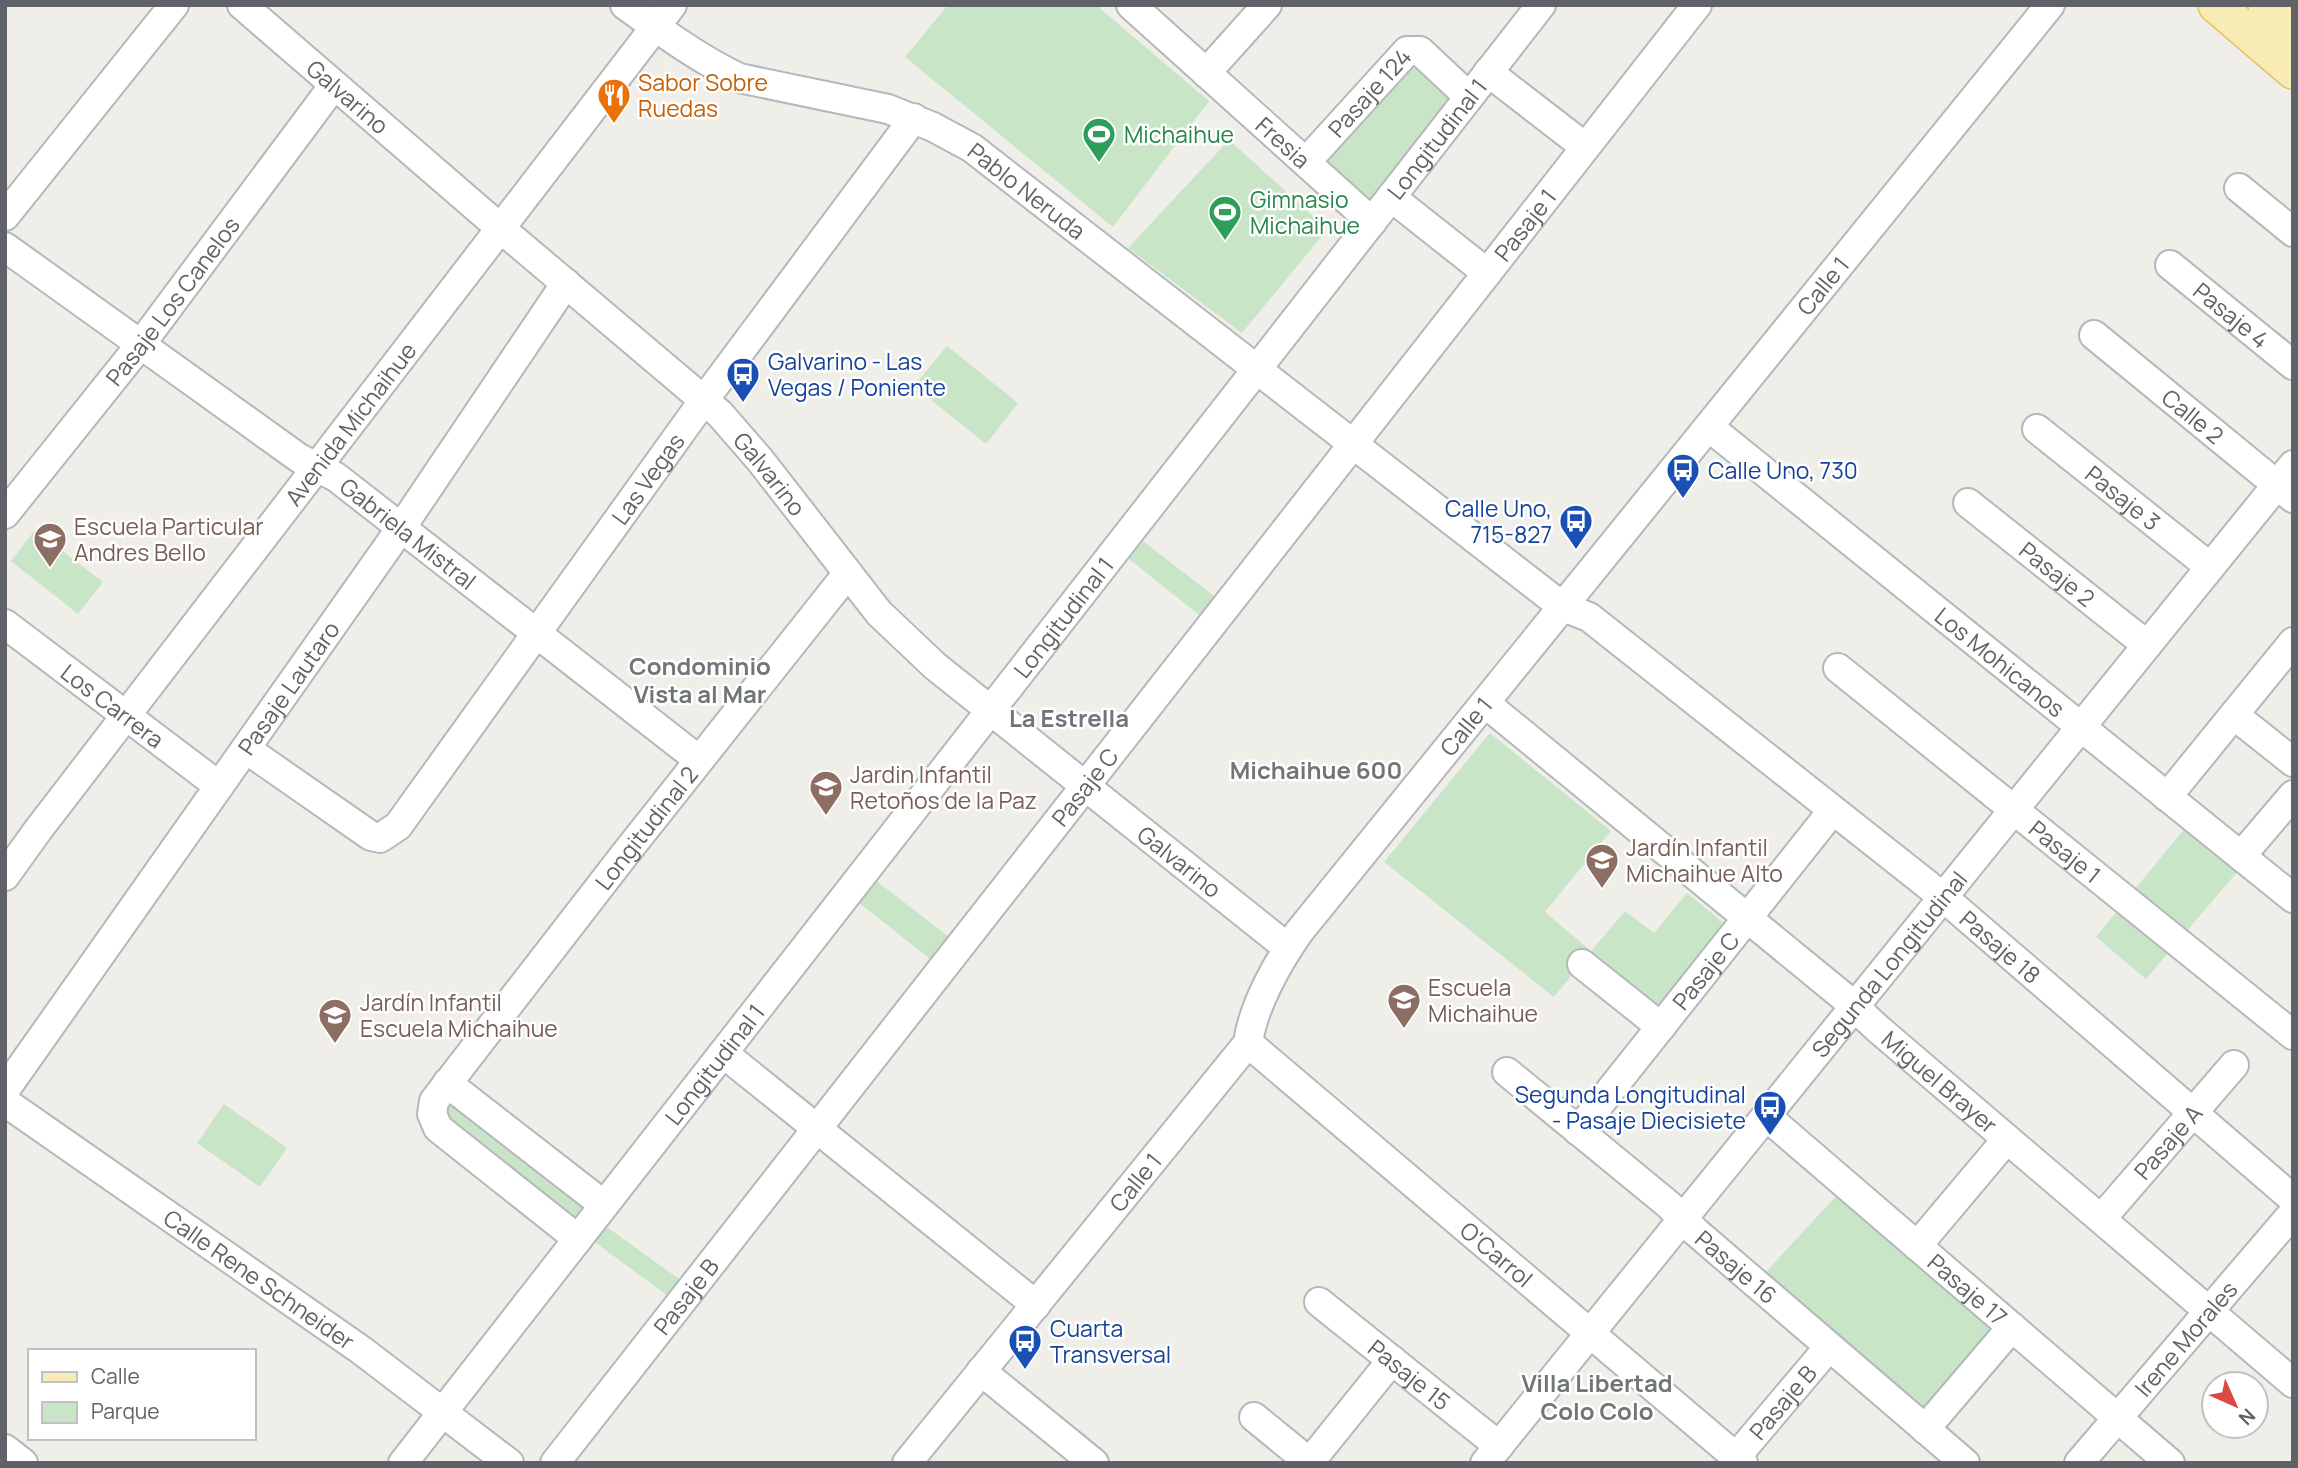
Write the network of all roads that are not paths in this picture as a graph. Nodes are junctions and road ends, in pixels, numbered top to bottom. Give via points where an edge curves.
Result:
1 (174, 5) edge
2 (242, 5) edge
3 (625, 5) edge
4 (672, 5) edge
5 (1131, 5) edge
6 (1267, 5) edge
7 (1541, 5) edge
8 (2050, 5) edge
9 (2216, 5) edge
10 (2266, 5) edge
11 (1696, 6) edge
12 (655, 27) junction
13 (2293, 28) edge
14 (2293, 71) edge
15 (1488, 72) junction
16 (1206, 73) junction
17 (334, 85) junction
18 (1469, 97) junction
19 (914, 118) junction
20 (1585, 147) junction
21 (1306, 162) junction
22 (2239, 188) dead end
23 (1391, 197) junction
24 (5, 216) edge
25 (1371, 222) junction
26 (499, 227) junction
27 (2293, 232) edge
28 (5, 247) edge
29 (2170, 265) dead end
30 (1487, 273) junction
31 (566, 283) junction
32 (2094, 335) dead end
33 (141, 344) junction
34 (2293, 365) edge
35 (1257, 369) junction
36 (704, 400) junction
37 (1709, 427) junction
38 (2037, 429) dead end
39 (1352, 444) junction
40 (316, 467) junction
41 (2287, 483) edge
42 (1968, 502) dead end
43 (5, 514) edge
44 (401, 528) junction
45 (2210, 568) junction
46 (848, 573) junction
47 (1563, 607) junction
48 (5, 624) edge
49 (537, 634) junction
50 (2293, 642) edge
51 (2147, 645) junction
52 (1838, 668) dead end
53 (1485, 703) junction
54 (990, 710) junction
55 (126, 715) junction
56 (2234, 715) junction
57 (2081, 727) junction
58 (246, 749) junction
59 (699, 760) junction
60 (2293, 762) edge
61 (1085, 785) junction
62 (219, 786) junction
63 (2293, 795) edge
64 (2167, 797) junction
65 (1833, 810) junction
66 (2014, 810) junction
67 (2241, 856) junction
68 (10, 861) edge
69 (1943, 897) junction
70 (2293, 898) edge
71 (1747, 918) junction
72 (1288, 948) junction
73 (1582, 964) dead end
74 (1854, 1007) junction
75 (1661, 1027) junction
76 (2293, 1035) edge
77 (1248, 1043) junction
78 (723, 1053) junction
79 (2234, 1065) dead end
80 (1507, 1072) dead end
81 (447, 1083) junction
82 (5, 1090) edge
83 (5, 1102) edge
84 (2193, 1113) junction
85 (1766, 1116) junction
86 (817, 1128) junction
87 (1578, 1131) junction
88 (2007, 1139) junction
89 (2293, 1199) edge
90 (604, 1205) junction
91 (2293, 1213) edge
92 (1683, 1219) junction
93 (2101, 1219) junction
94 (578, 1239) junction
95 (1917, 1246) junction
96 (1319, 1302) dead end
97 (1035, 1305) junction
98 (2208, 1311) junction
99 (2012, 1327) junction
100 (1590, 1332) junction
101 (1829, 1347) junction
102 (1392, 1360) junction
103 (981, 1371) junction
104 (2293, 1383) edge
105 (443, 1411) junction
106 (1254, 1417) dead end
107 (2118, 1418) junction
108 (1925, 1429) junction
109 (5, 1449) edge
110 (1493, 1457) edge
111 (1740, 1460) edge
112 (23, 1463) edge
113 (403, 1463) edge
114 (509, 1463) edge
115 (555, 1463) edge
116 (907, 1463) edge
117 (1094, 1463) edge
118 (1309, 1463) edge
119 (1965, 1463) edge
120 (2079, 1463) edge
121 (2170, 1463) edge

1 - 24 street
2 - 17 street, Galvarino
3 - 12 street
4 - 12 street, Avenida Michaihue
5 - 16 street, Fresia
6 - 16 street
7 - 15 street, Longitudinal 1
8 - 37 street, Calle 1
9 - 14 main road
10 - 13 main road
11 - 20 street, Pasaje 1
12 - 19 street, Pablo Neruda via 739,78
12 - 26 street, Avenida Michaihue
15 - 18 street, Longitudinal 1
15 - 20 street
16 - 21 street, Fresia
17 - 26 street, Galvarino
17 - 33 street, Pasaje Los Canelos
18 - 21 street, Pasaje 124 via 1420,51 1407,51
18 - 23 street, Longitudinal 1
19 - 35 street, Pablo Neruda via 972,148
19 - 36 street, Las Vegas
20 - 30 street, Pasaje 1
21 - 25 street, Fresia
22 - 27 street
23 - 25 street, Longitudinal 1
23 - 30 street
25 - 35 street, Longitudinal 1
26 - 31 street, Galvarino
26 - 40 street, Avenida Michaihue
28 - 33 street, Gabriela Mistral
29 - 34 street, Pasaje 4
30 - 39 street, Pasaje 1
31 - 36 street, Galvarino
31 - 44 street, Pasaje Lautaro
32 - 41 street, Calle 2
33 - 40 street, Gabriela Mistral
33 - 43 street, Pasaje Los Canelos
35 - 39 street, Pablo Neruda
35 - 54 street, Longitudinal 1
36 - 46 street, Galvarino via 738,432
36 - 49 street, Las Vegas
37 - 47 street, Calle 1
37 - 57 street, Los Mohicanos
38 - 45 street, Pasaje 3
39 - 47 street, Pablo Neruda
39 - 61 street, Pasaje C
40 - 44 street, Gabriela Mistral via 336,477
40 - 55 street, Avenida Michaihue
41 - 45 street, Segunda Longitudinal
42 - 51 street, Pasaje 2
44 - 49 street, Gabriela Mistral
44 - 58 street, Pasaje Lautaro
45 - 51 street, Segunda Longitudinal
46 - 54 street, Galvarino via 908,643
46 - 59 street, Longitudinal 2
47 - 53 street, Calle 1
47 - 65 street, Pasaje 18 via 1589,617
48 - 55 street, Los Carrera
49 - 58 street, Las Vegas via 398,825 380,838
49 - 59 street, Gabriela Mistral
50 - 56 street
51 - 57 street, Segunda Longitudinal
52 - 66 street, Pasaje 1
53 - 71 street, Miguel Brayer
53 - 72 street, Calle 1
54 - 61 street, Galvarino
54 - 78 street, Longitudinal 1
55 - 62 street, Los Carrera
55 - 68 street, Avenida Michaihue
56 - 60 street
56 - 64 street
57 - 64 street, Los Mohicanos
57 - 66 street, Segunda Longitudinal
58 - 62 street, Pasaje Lautaro
59 - 81 street, Longitudinal 2
61 - 72 street, Galvarino
61 - 86 street, Pasaje C
62 - 82 street, Pasaje Lautaro
63 - 67 street
64 - 67 street, Los Mohicanos
65 - 69 street, Pasaje 18
65 - 71 street, Pasaje C
66 - 69 street, Segunda Longitudinal
66 - 76 street, Pasaje 1
67 - 70 street, Los Mohicanos
69 - 74 street, Segunda Longitudinal
69 - 84 street, Pasaje 18
71 - 74 street, Miguel Brayer
71 - 75 street, Pasaje C
72 - 77 street, Calle 1
73 - 75 street
74 - 85 street, Segunda Longitudinal
74 - 88 street, Miguel Brayer
75 - 87 street, Pasaje C
77 - 97 street, Calle 1
77 - 100 street, O'Carrol
78 - 86 street
78 - 90 street, Longitudinal 1
79 - 84 street, Pasaje A
80 - 87 street, Pasaje 16
81 - 90 street
81 - 94 street, Longitudinal 2 via 432,1107 438,1128
83 - 105 street, Calle Rene Schneider
84 - 89 street, Pasaje 18
84 - 93 street, Pasaje A
85 - 92 street, Segunda Longitudinal
85 - 95 street, Pasaje 17
86 - 97 street
86 - 115 street, Pasaje B
87 - 92 street, Pasaje 16
88 - 93 street, Miguel Brayer
88 - 95 street
90 - 94 street, Longitudinal 1
91 - 98 street, Irene Morales
92 - 100 street, Segunda Longitudinal
92 - 101 street, Pasaje 16
93 - 98 street, Miguel Brayer
94 - 105 street, Longitudinal 1
95 - 99 street, Pasaje 17
96 - 102 street, Pasaje 15
97 - 103 street, Calle 1
98 - 104 street, Miguel Brayer
98 - 107 street, Irene Morales
99 - 107 street, Pasaje 17
99 - 108 street
100 - 110 street, Segunda Longitudinal
100 - 111 street, O'Carrol
101 - 108 street, Pasaje 16
101 - 111 street, Pasaje B
102 - 110 street, Pasaje 15
102 - 118 street
103 - 116 street, Calle 1
103 - 117 street
105 - 113 street, Longitudinal 1
105 - 114 street, Calle Rene Schneider
106 - 118 street
107 - 120 street, Irene Morales
107 - 121 street, Pasaje 17
108 - 119 street, Pasaje 16
109 - 112 street

